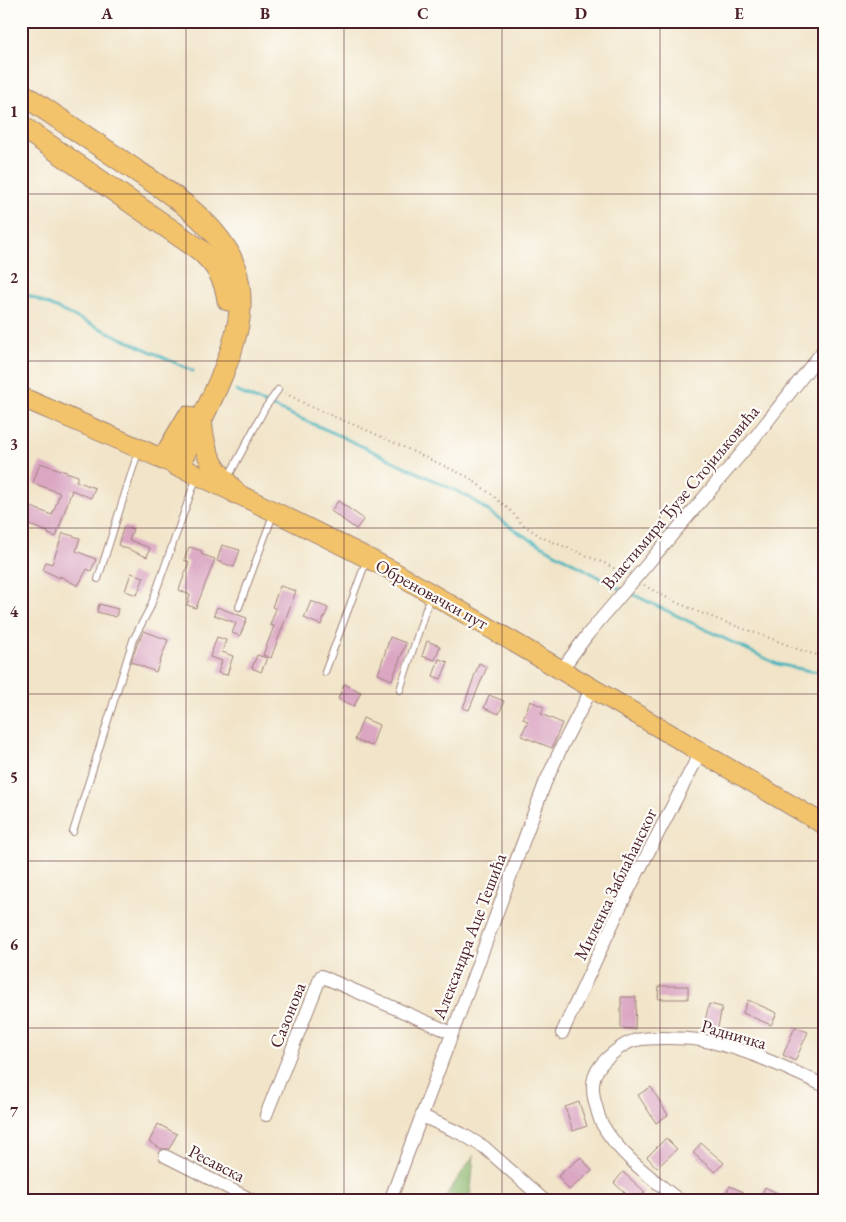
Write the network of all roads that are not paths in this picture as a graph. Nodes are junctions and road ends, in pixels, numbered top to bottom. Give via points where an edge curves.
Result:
1 (21, 93) edge
2 (21, 126) edge
3 (825, 348) edge
4 (278, 390) road end
5 (21, 397) edge
6 (201, 420) junction
7 (139, 448) junction
8 (170, 462) junction
9 (198, 475) junction
10 (229, 486) junction
11 (274, 511) junction
12 (368, 558) junction
13 (98, 579) dead end
14 (432, 593) junction
15 (239, 607) dead end
16 (562, 669) junction
17 (325, 672) dead end
18 (592, 688) junction
19 (400, 690) dead end
20 (701, 751) junction
21 (825, 825) edge
22 (73, 832) dead end
23 (452, 1033) junction
24 (562, 1033) dead end
25 (825, 1086) edge
26 (266, 1115) dead end
27 (422, 1116) junction
28 (165, 1156) dead end
29 (254, 1201) edge
30 (390, 1201) edge
31 (545, 1201) edge
32 (680, 1201) edge

1 - 6 highway via 194,212 209,226 228,253 239,286 239,318 230,354
2 - 8 highway via 188,240 214,262 222,276 230,307 229,323 223,344
3 - 16 street, Властимира Ђузе Стојиљковића
4 - 10 lane via 231,472
5 - 7 main road, Обреновачки пут
6 - 8 highway
6 - 10 highway via 203,444 211,462
7 - 8 main road, Обреновачки пут
7 - 13 lane
8 - 9 main road, Обреновачки пут
9 - 10 main road, Обреновачки пут
9 - 22 lane via 150,608 133,640
10 - 11 main road, Обреновачки пут
11 - 12 main road, Обреновачки пут
11 - 15 lane
12 - 14 main road, Обреновачки пут
12 - 17 lane
14 - 16 main road, Обреновачки пут
14 - 19 lane
16 - 18 main road, Обреновачки пут
18 - 20 main road, Обреновачки пут
18 - 23 street, Александра Аце Тешића via 545,783
20 - 21 main road, Обреновачки пут
20 - 24 street, Миленка Заблаћанског via 624,899
23 - 26 street, Сазонова via 321,976
23 - 27 street, Александра Аце Тешића
25 - 32 street, Радничка via 746,1053 702,1040 636,1040 608,1056 596,1070 592,1086 601,1123 628,1158
27 - 30 street, Александра Аце Тешића
27 - 31 street via 484,1147
28 - 29 street, Ресавска

